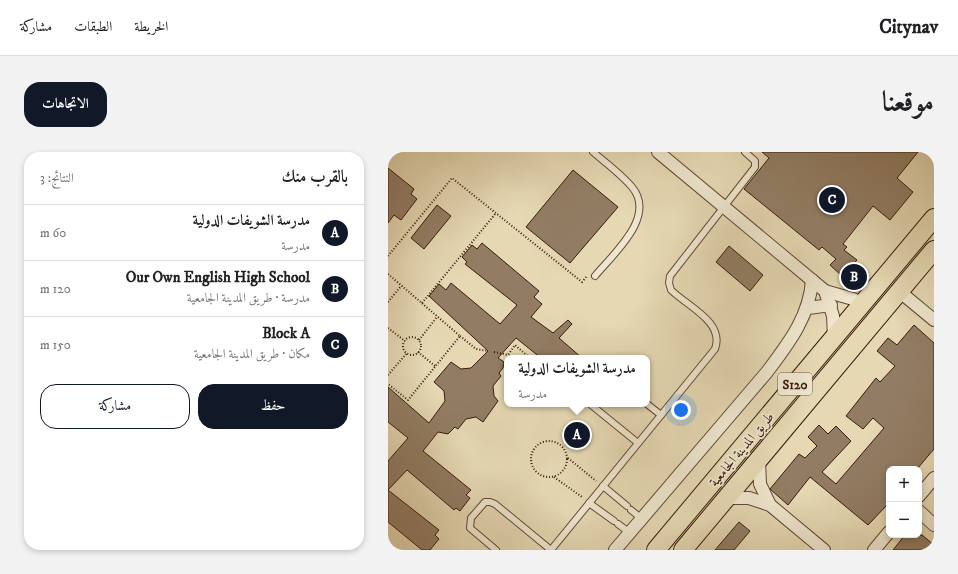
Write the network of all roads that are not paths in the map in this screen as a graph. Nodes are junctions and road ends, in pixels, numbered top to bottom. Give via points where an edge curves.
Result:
1 (593, 152) edge
2 (658, 152) edge
3 (745, 152) edge
4 (724, 206) junction
5 (934, 218) edge
6 (934, 250) edge
7 (595, 276) dead end
8 (812, 280) junction
9 (825, 291) junction
10 (899, 291) junction
11 (862, 304) junction
12 (831, 305) junction
13 (808, 308) junction
14 (934, 320) edge
15 (834, 338) junction
16 (829, 376) junction
17 (650, 406) edge
18 (594, 407) edge
19 (661, 415) junction
20 (638, 443) junction
21 (759, 460) junction
22 (934, 478) edge
23 (603, 486) junction
24 (922, 492) edge
25 (727, 498) junction
26 (589, 502) junction
27 (770, 505) junction
28 (922, 515) edge
29 (642, 519) junction
30 (934, 525) edge
31 (630, 533) junction
32 (886, 536) edge
33 (496, 550) edge
34 (551, 550) edge
35 (615, 550) edge
36 (656, 550) edge
37 (683, 550) edge
38 (824, 550) edge
39 (874, 550) edge

1 - 7 lane via 632,186 638,196 640,208 635,226
2 - 4 street
3 - 4 lane via 755,161 755,167
4 - 8 street
4 - 19 lane via 674,270 669,283 676,295 715,328 715,349
5 - 11 main road, طريق المدينة الجامعية / S120
6 - 10 main road, طريق المدينة الجامعية / S120
8 - 9 street
8 - 13 street
9 - 11 street via 854,299
9 - 12 street
10 - 14 street
10 - 16 main road, طريق المدينة الجامعية / S120
11 - 15 main road, طريق المدينة الجامعية / S120
11 - 16 main road via 870,311 869,317 837,356
12 - 13 street
12 - 15 street
13 - 29 street via 767,372
15 - 36 main road, طريق المدينة الجامعية / S120
16 - 21 main road, طريق المدينة الجامعية / S120
17 - 19 lane
18 - 20 lane
19 - 20 lane
20 - 23 lane
21 - 25 main road, طريق المدينة الجامعية / S120
21 - 27 street via 760,484
22 - 24 street
23 - 26 lane
23 - 29 lane
25 - 27 street via 749,498
25 - 37 main road, طريق المدينة الجامعية / S120
26 - 31 lane
26 - 34 lane
27 - 38 street
28 - 30 street
29 - 31 street
31 - 35 street
32 - 39 street
33 - 34 lane via 470,528 471,518 485,502 495,504

